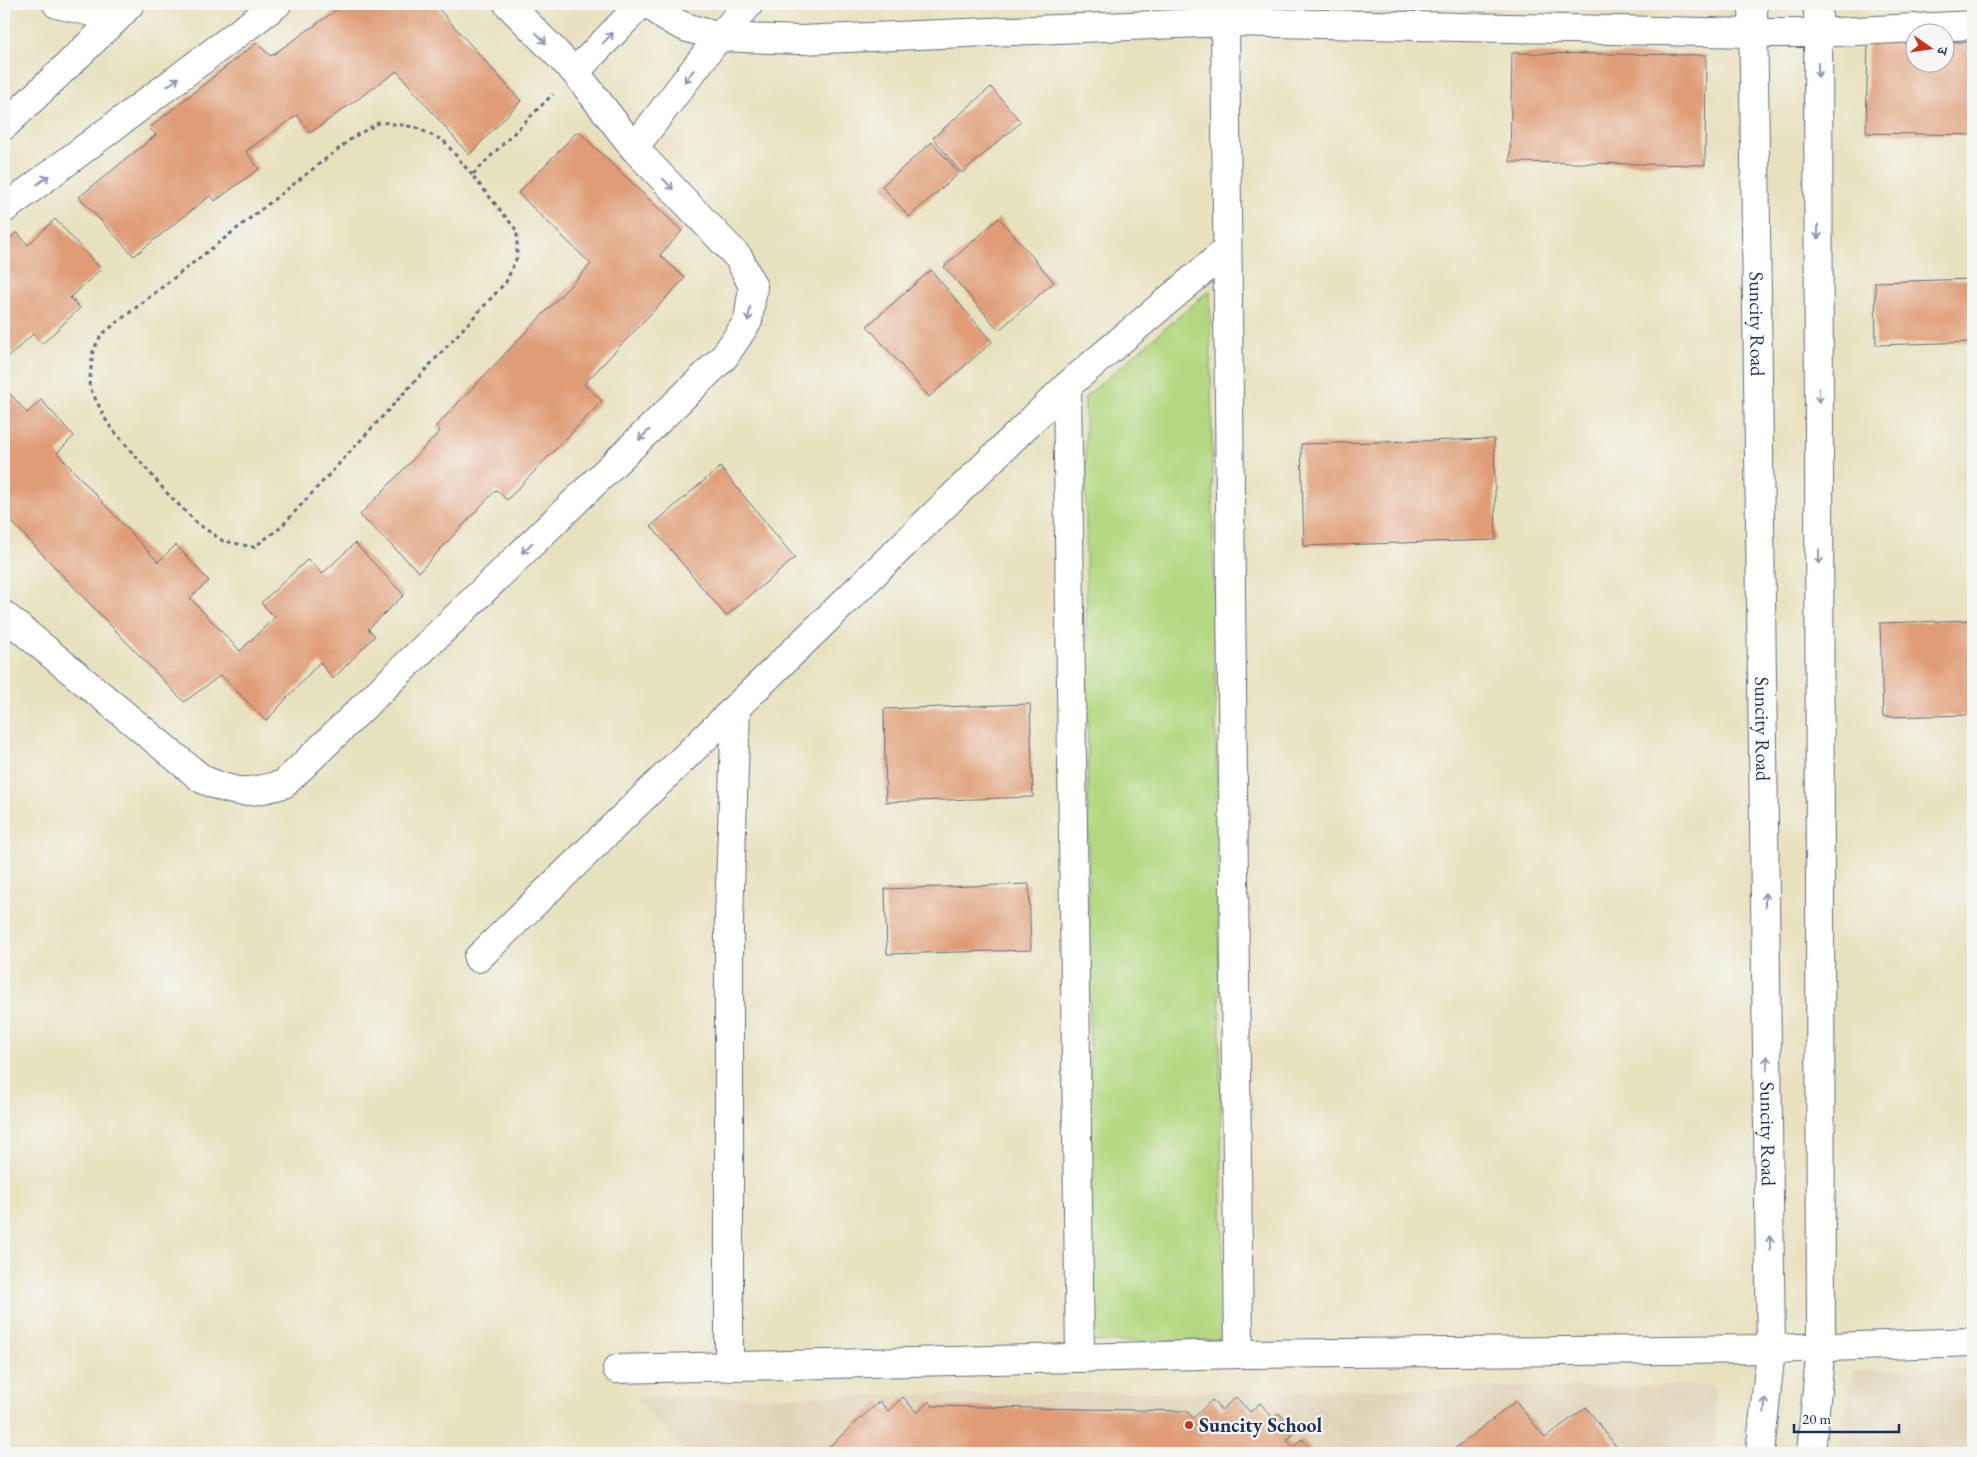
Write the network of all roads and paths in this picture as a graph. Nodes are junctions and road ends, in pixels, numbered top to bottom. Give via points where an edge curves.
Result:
1 (57, 4) edge
2 (277, 4) edge
3 (508, 4) edge
4 (641, 4) edge
5 (650, 4) edge
6 (749, 4) edge
7 (1754, 4) edge
8 (1818, 4) edge
9 (124, 11) edge
10 (1225, 22) junction
11 (1973, 25) edge
12 (1753, 33) junction
13 (1818, 33) junction
14 (719, 37) junction
15 (575, 72) junction
16 (4, 126) edge
17 (634, 148) junction
18 (472, 176) junction
19 (4, 209) edge
20 (1226, 251) junction
21 (1067, 386) junction
22 (4, 615) edge
23 (736, 707) junction
24 (478, 958) dead end
25 (1973, 1342) edge
26 (1821, 1346) junction
27 (1772, 1349) junction
28 (1240, 1354) junction
29 (1080, 1358) junction
30 (729, 1367) junction
31 (618, 1369) dead end
32 (1760, 1453) edge
33 (1811, 1453) edge

1 - 9 street
19 -> 2 street
3 -> 15 street
15 -> 4 street
5 - 14 street via 685,27
6 - 14 street
7 - 12 street, Suncity Road
8 - 13 street
9 - 16 street
10 - 12 street
10 - 14 street via 800,40
10 - 20 street
11 - 13 street
12 - 13 street
27 -> 12 street, Suncity Road
13 -> 26 street
14 -> 17 street
15 - 17 street
15 - 18 path
17 -> 22 street via 739,258 754,287 748,321 724,358 284,784 250,793 226,789 202,778
18 - 18 path via 517,232 517,257 506,282 280,528 254,547 223,541 198,524 108,424 89,386 93,351 101,335 355,136 380,122 415,127 444,141
20 - 21 street
20 - 28 street
21 - 23 street
21 - 29 street
23 - 24 street
23 - 30 street via 729,918
25 - 26 street
26 - 27 street
26 - 33 street
27 - 28 street
32 -> 27 street, Suncity Road
28 - 29 street
29 - 30 street
30 - 31 street

